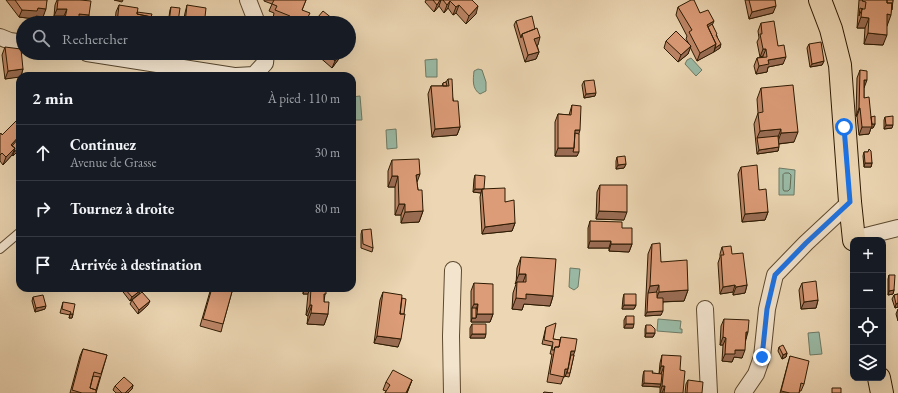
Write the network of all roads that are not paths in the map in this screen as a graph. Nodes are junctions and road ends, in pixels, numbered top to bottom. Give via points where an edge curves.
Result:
1 (248, 0) edge
2 (820, 0) edge
3 (254, 16) edge
4 (0, 37) edge
5 (16, 42) edge
6 (132, 60) edge
7 (265, 60) edge
8 (209, 72) edge
9 (257, 72) edge
10 (850, 202) junction
11 (898, 228) edge
12 (16, 235) edge
13 (854, 237) edge
14 (862, 237) edge
15 (0, 248) edge
16 (453, 270) dead end
17 (705, 309) dead end
18 (880, 381) edge
19 (452, 393) edge
20 (709, 393) edge
21 (743, 393) edge
22 (882, 393) edge

1 - 3 street
2 - 10 main road via 840,65
4 - 5 street
6 - 8 street
7 - 9 street
10 - 13 main road
10 - 21 street via 775,275 767,309 762,357 756,374
11 - 14 street
12 - 15 lane
16 - 19 street
17 - 20 street
18 - 22 main road

